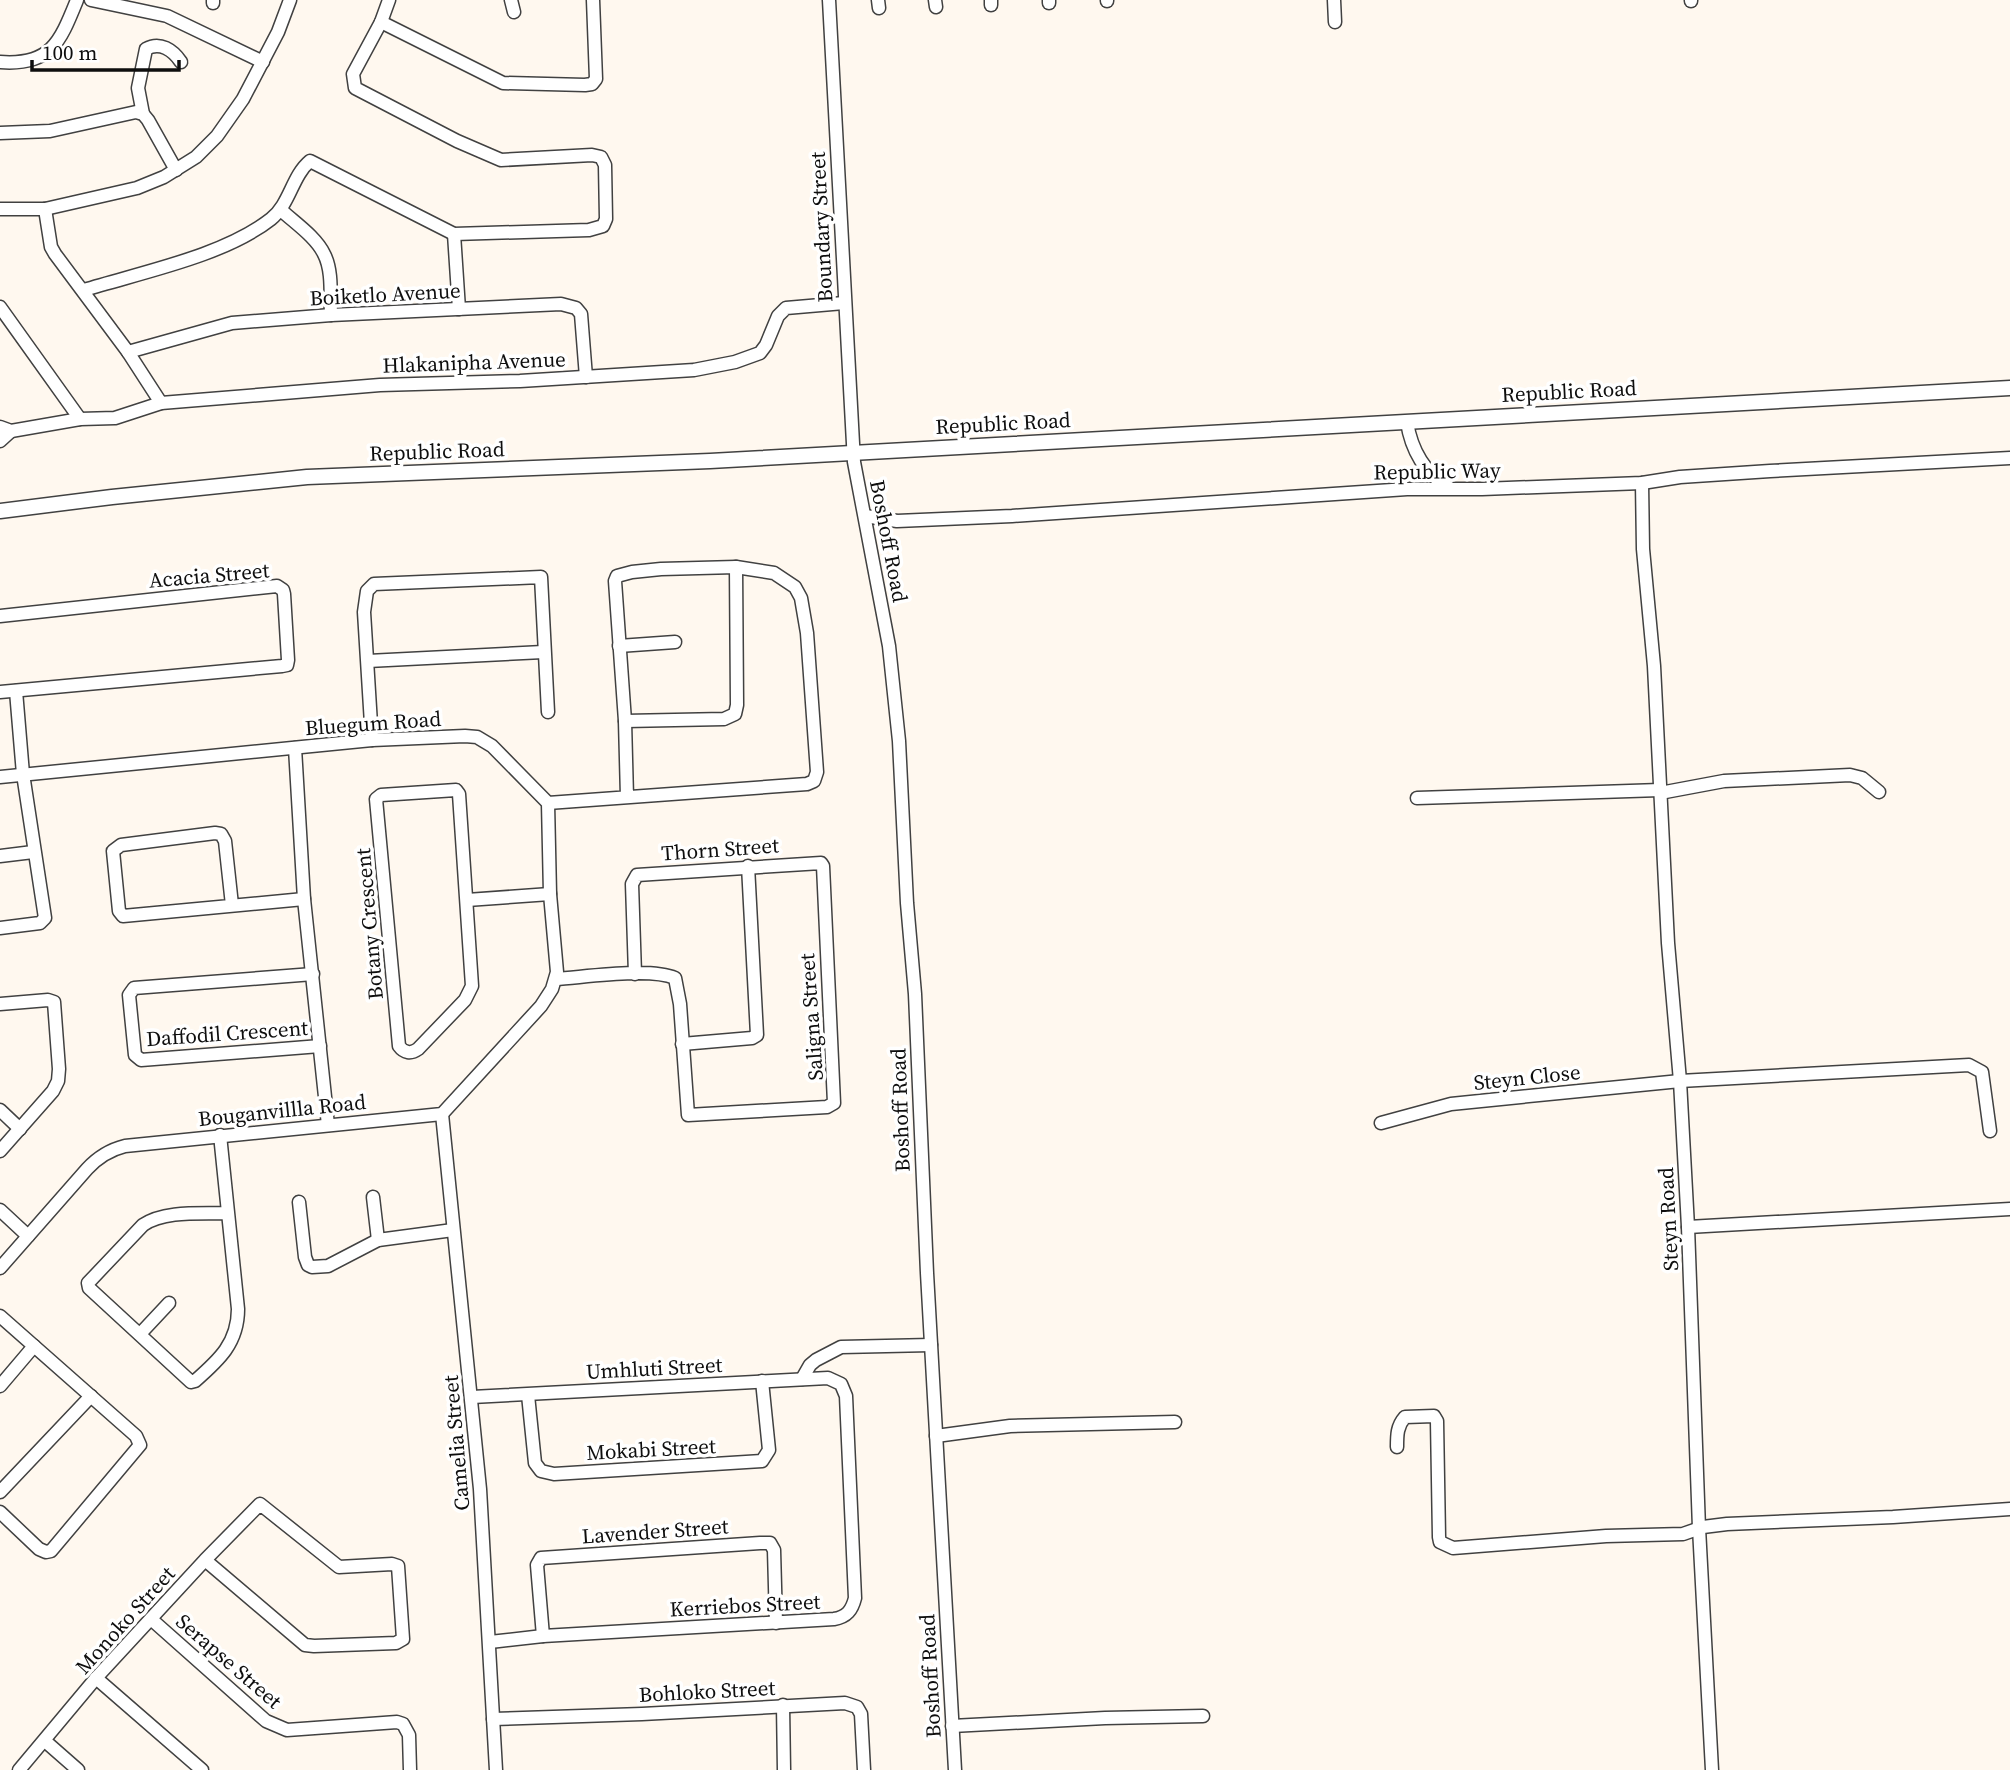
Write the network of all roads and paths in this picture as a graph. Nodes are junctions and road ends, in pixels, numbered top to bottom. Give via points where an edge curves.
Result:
1 (77, 0) edge
2 (91, 0) edge
3 (289, 0) edge
4 (389, 0) edge
5 (593, 0) edge
6 (829, 0) edge
7 (1334, 0) edge
8 (381, 22) junction
9 (1335, 22) dead end
10 (0, 62) edge
11 (181, 62) dead end
12 (263, 62) junction
13 (143, 114) junction
14 (0, 134) edge
15 (176, 170) junction
16 (0, 209) edge
17 (45, 209) junction
18 (281, 210) junction
19 (454, 234) junction
20 (83, 290) junction
21 (844, 303) junction
22 (0, 307) edge
23 (459, 309) junction
24 (331, 315) junction
25 (128, 352) junction
26 (586, 377) junction
27 (2010, 388) edge
28 (161, 403) junction
29 (80, 419) junction
30 (1407, 422) junction
31 (5, 429) edge
32 (0, 441) edge
33 (853, 452) junction
34 (2010, 458) edge
35 (1642, 483) junction
36 (1450, 488) junction
37 (0, 512) edge
38 (865, 516) junction
39 (736, 567) junction
40 (0, 616) edge
41 (675, 642) dead end
42 (619, 646) junction
43 (543, 652) junction
44 (368, 661) junction
45 (16, 691) junction
46 (0, 692) edge
47 (548, 712) dead end
48 (625, 721) junction
49 (372, 740) junction
50 (295, 748) junction
51 (23, 774) junction
52 (0, 777) edge
53 (1660, 792) junction
54 (1880, 792) dead end
55 (627, 797) junction
56 (1417, 798) dead end
57 (548, 803) junction
58 (33, 852) junction
59 (0, 856) edge
60 (822, 864) joint
61 (748, 866) junction
62 (550, 894) junction
63 (304, 899) junction
64 (467, 900) junction
65 (232, 905) junction
66 (0, 928) edge
67 (313, 974) junction
68 (635, 974) junction
69 (556, 979) junction
70 (0, 1004) edge
71 (682, 1044) junction
72 (320, 1046) junction
73 (1680, 1081) junction
74 (0, 1110) edge
75 (442, 1114) junction
76 (1381, 1123) dead end
77 (328, 1125) junction
78 (20, 1129) junction
79 (1990, 1131) dead end
80 (220, 1135) junction
81 (0, 1151) edge
82 (373, 1196) dead end
83 (299, 1202) dead end
84 (2010, 1209) edge
85 (0, 1210) edge
86 (227, 1213) junction
87 (1688, 1227) junction
88 (453, 1230) junction
89 (28, 1236) junction
90 (378, 1240) junction
91 (0, 1268) edge
92 (169, 1303) dead end
93 (0, 1316) edge
94 (140, 1334) junction
95 (931, 1345) junction
96 (34, 1346) junction
97 (802, 1379) junction
98 (762, 1381) junction
99 (838, 1381) joint
100 (0, 1386) edge
101 (528, 1395) junction
102 (91, 1396) junction
103 (472, 1397) junction
104 (1175, 1422) dead end
105 (936, 1436) junction
106 (1397, 1447) dead end
107 (0, 1493) edge
108 (2010, 1509) edge
109 (0, 1512) edge
110 (1699, 1528) junction
111 (205, 1560) junction
112 (151, 1619) junction
113 (776, 1623) junction
114 (543, 1636) junction
115 (490, 1642) junction
116 (96, 1678) junction
117 (783, 1705) junction
118 (1203, 1716) dead end
119 (493, 1719) junction
120 (952, 1726) junction
121 (45, 1741) junction
122 (19, 1770) edge
123 (78, 1770) edge
124 (202, 1770) edge
125 (410, 1770) edge
126 (496, 1770) edge
127 (784, 1770) edge
128 (864, 1770) edge
129 (954, 1770) edge
130 (1712, 1770) edge

1 - 10 street via 51,48 29,62
2 - 12 street via 166,16
3 - 12 street
4 - 8 street
5 - 8 street via 596,79 585,85 503,83
6 - 21 street, Boundary Street
7 - 9 street
8 - 19 street via 352,80 360,92 498,160 592,155 604,160 606,219 601,228
11 - 13 street via 166,48 146,50 138,88
12 - 15 street via 217,136
13 - 14 street via 132,112 50,131
13 - 15 street
15 - 17 street via 138,188
16 - 17 street
17 - 20 street via 53,251
18 - 19 street via 305,166 313,162
18 - 20 street via 253,231 214,250
18 - 24 street via 325,256
19 - 23 street
20 - 25 street
21 - 26 street, Hlakanipha Avenue via 786,308 756,356 674,373
21 - 33 street, Boundary Street
22 - 29 street
23 - 24 street, Boiketlo Avenue
23 - 26 street, Boiketlo Avenue via 561,304 576,308 582,318
24 - 25 street, Boiketlo Avenue via 225,324
25 - 28 street
26 - 28 street, Hlakanipha Avenue via 380,385
27 - 30 street, Republic Road
28 - 29 street, Hlakanipha Avenue via 115,418
29 - 31 street, Hlakanipha Avenue
30 - 33 street, Republic Road
30 - 36 street via 1426,468
31 - 32 street
33 - 37 street, Republic Road via 307,477
33 - 38 street, Boshoff Road
34 - 35 street, Republic Way
35 - 36 street, Republic Way
35 - 53 street, Steyn Road
36 - 38 street, Republic Way via 958,519 897,521
38 - 95 street, Boshoff Road via 897,717
39 - 42 street via 652,570 616,578
39 - 48 street via 735,714 724,719
39 - 55 street via 778,575 795,586 801,598 816,758 814,781
40 - 45 street, Acacia Street via 273,586 284,592 288,660 284,666
41 - 42 street
42 - 48 street
43 - 44 street
43 - 44 street via 540,577 374,583 368,589 365,607
43 - 47 street
44 - 49 street
45 - 46 street, Acacia Street
45 - 51 street
48 - 55 street
49 - 50 street, Bluegum Road
49 - 57 street, Bluegum Road via 477,737 492,746
50 - 51 street, Bluegum Road
50 - 63 street
51 - 52 street, Bluegum Road
51 - 58 street
53 - 54 street via 1724,780 1850,775
53 - 56 street
53 - 73 street, Steyn Road
55 - 57 street
57 - 62 street
58 - 59 street
58 - 66 street via 45,918 40,923
60 - 61 street, Thorn Street
60 - 71 street, Saligna Street via 834,1103 688,1114
61 - 68 street, Thorn Street via 635,876
61 - 71 street via 757,1035
62 - 64 street
62 - 69 street
63 - 65 street
63 - 67 street
64 - 64 street, Botany Crescent via 470,991 418,1049 403,1051 378,796 457,791
65 - 65 street via 121,915 113,855 116,847 223,835
67 - 72 street
67 - 72 street, Daffodil Crescent via 134,988 129,995 135,1055 141,1060
68 - 69 street
68 - 71 street via 676,979
69 - 75 street via 541,1006
70 - 78 street via 53,1001 55,1006 58,1082
72 - 77 street
73 - 76 street, Steyn Close via 1451,1104
73 - 79 street, Steyn Close via 1969,1065 1982,1072
73 - 87 street, Steyn Road
74 - 78 street
75 - 77 street, Bouganvillla Road
75 - 88 street, Camelia Street
77 - 80 street, Bouganvillla Road
78 - 81 street
80 - 86 street
80 - 89 street, Bouganvillla Road via 111,1150 92,1163
82 - 90 street
83 - 90 street via 305,1257 312,1267 328,1266
84 - 87 street
85 - 89 street
86 - 94 street via 150,1221 88,1284
86 - 94 street via 238,1309 229,1345 194,1382
87 - 110 street, Steyn Road
88 - 90 street
88 - 103 street, Camelia Street
89 - 91 street, Bouganvillla Road
92 - 94 street
93 - 96 street
95 - 97 street via 841,1347 816,1360
95 - 105 street, Boshoff Road
96 - 100 street
96 - 102 street
97 - 98 street, Umhluti Street
97 - 99 street, Umhluti Street
98 - 101 street, Umhluti Street
98 - 101 street, Mokabi Street via 769,1450 762,1461 549,1474 535,1463
99 - 113 street, Kerriebos Street via 846,1396 853,1606 842,1618
101 - 103 street, Umhluti Street
102 - 107 street
102 - 109 street via 139,1440 138,1450 51,1551 39,1549
103 - 115 street, Camelia Street
104 - 105 street via 1010,1426
105 - 120 street, Boshoff Road
106 - 110 street via 1400,1422 1405,1417 1434,1416 1439,1537 1453,1548 1684,1534
108 - 110 street
110 - 130 street, Steyn Road
111 - 111 street, Monoko Street via 305,1645 397,1643 404,1637 397,1565 339,1567 265,1506 258,1505
111 - 112 street, Monoko Street
112 - 116 street, Monoko Street
112 - 125 street, Serapse Street via 279,1728 403,1724 409,1735
113 - 114 street, Kerriebos Street
113 - 114 street, Lavender Street via 773,1546 747,1544 541,1558 537,1565
114 - 115 street, Kerriebos Street
115 - 119 street, Camelia Street
116 - 121 street, Monoko Street
116 - 124 street
117 - 119 street, Bohloko Street
117 - 127 street
117 - 128 street, Bohloko Street via 845,1703 857,1707
118 - 120 street
119 - 126 street, Camelia Street
120 - 129 street, Boshoff Road
121 - 122 street, Monoko Street
121 - 123 street

